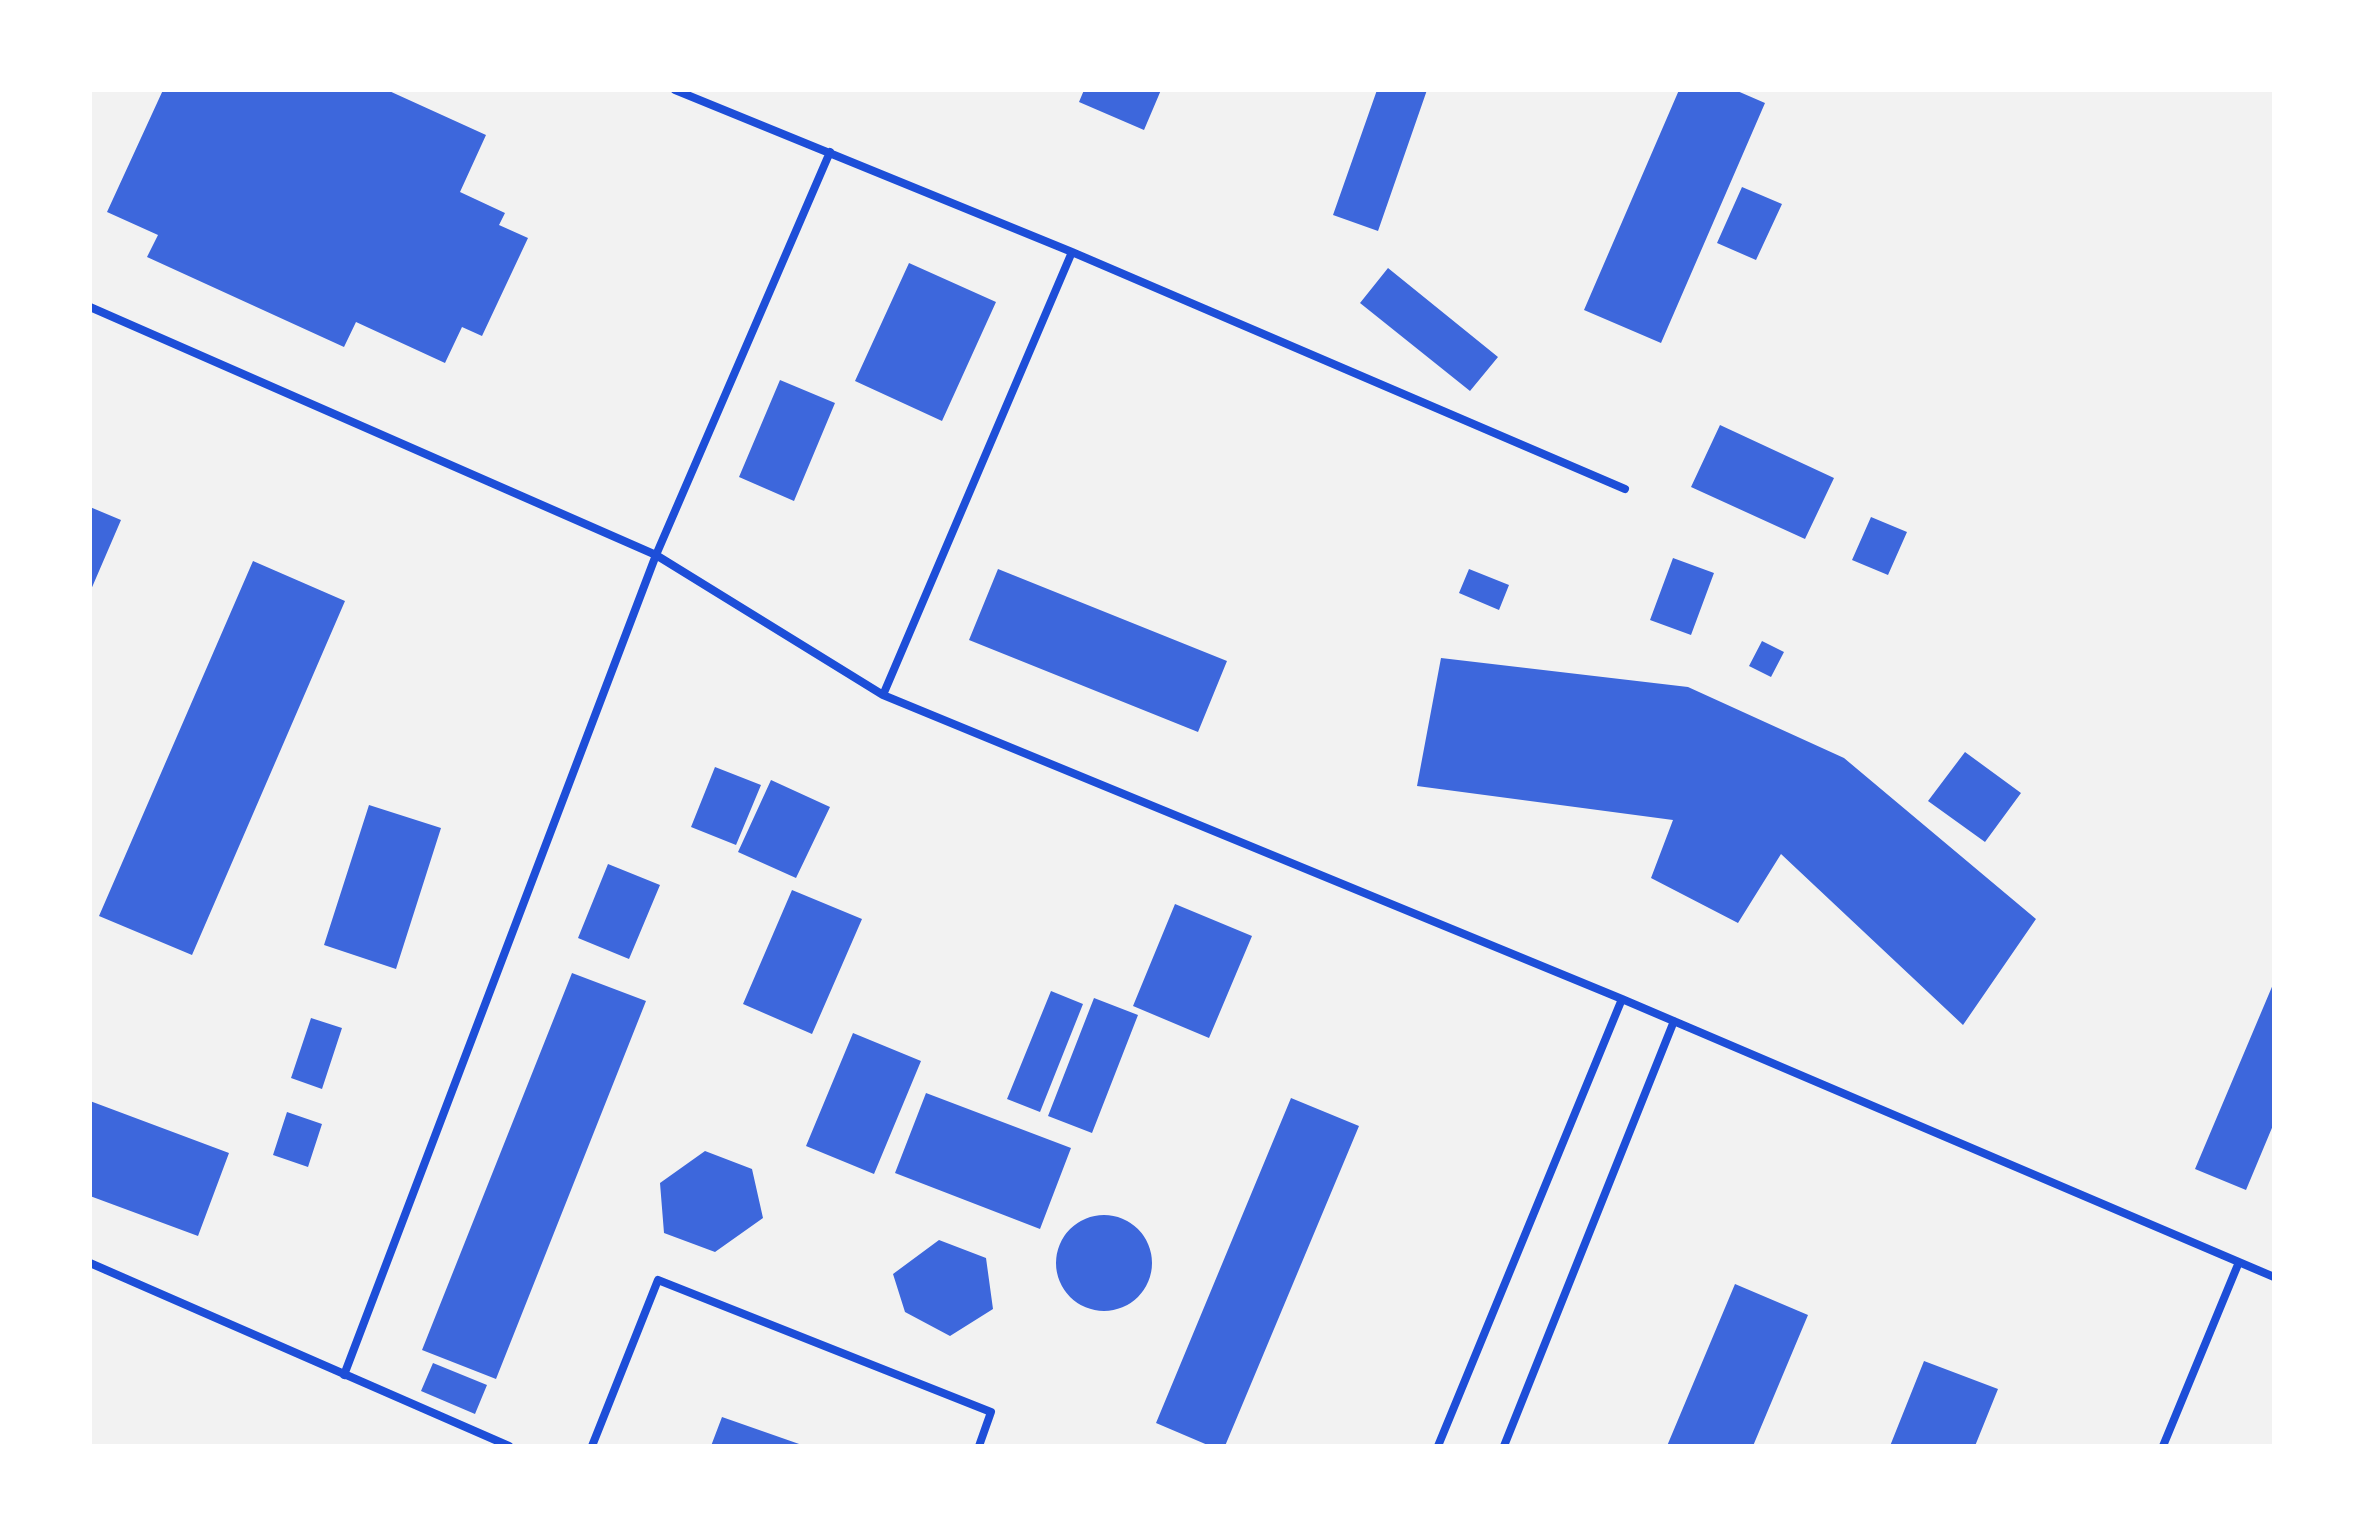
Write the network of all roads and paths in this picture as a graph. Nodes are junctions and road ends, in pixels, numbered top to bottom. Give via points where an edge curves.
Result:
1 (675, 90) edge
2 (830, 152) junction
3 (1072, 252) junction
4 (90, 307) edge
5 (1625, 490) dead end
6 (656, 556) junction
7 (883, 695) junction
8 (1622, 999) junction
9 (1674, 1021) junction
10 (2239, 1262) junction
11 (90, 1264) edge
12 (2274, 1277) edge
13 (344, 1375) junction
14 (509, 1446) edge
15 (592, 1446) edge
16 (978, 1446) edge
17 (1438, 1446) edge
18 (1504, 1446) edge
19 (2164, 1446) edge

1 - 2 lane
2 - 3 lane
2 - 6 lane
3 - 5 lane
3 - 7 lane
4 - 6 lane
6 - 7 lane
6 - 13 lane
7 - 8 lane
8 - 9 lane
8 - 17 lane
9 - 10 lane
9 - 18 lane
10 - 12 lane
10 - 19 lane
11 - 13 lane
13 - 14 lane
15 - 16 lane via 658,1280 991,1412

